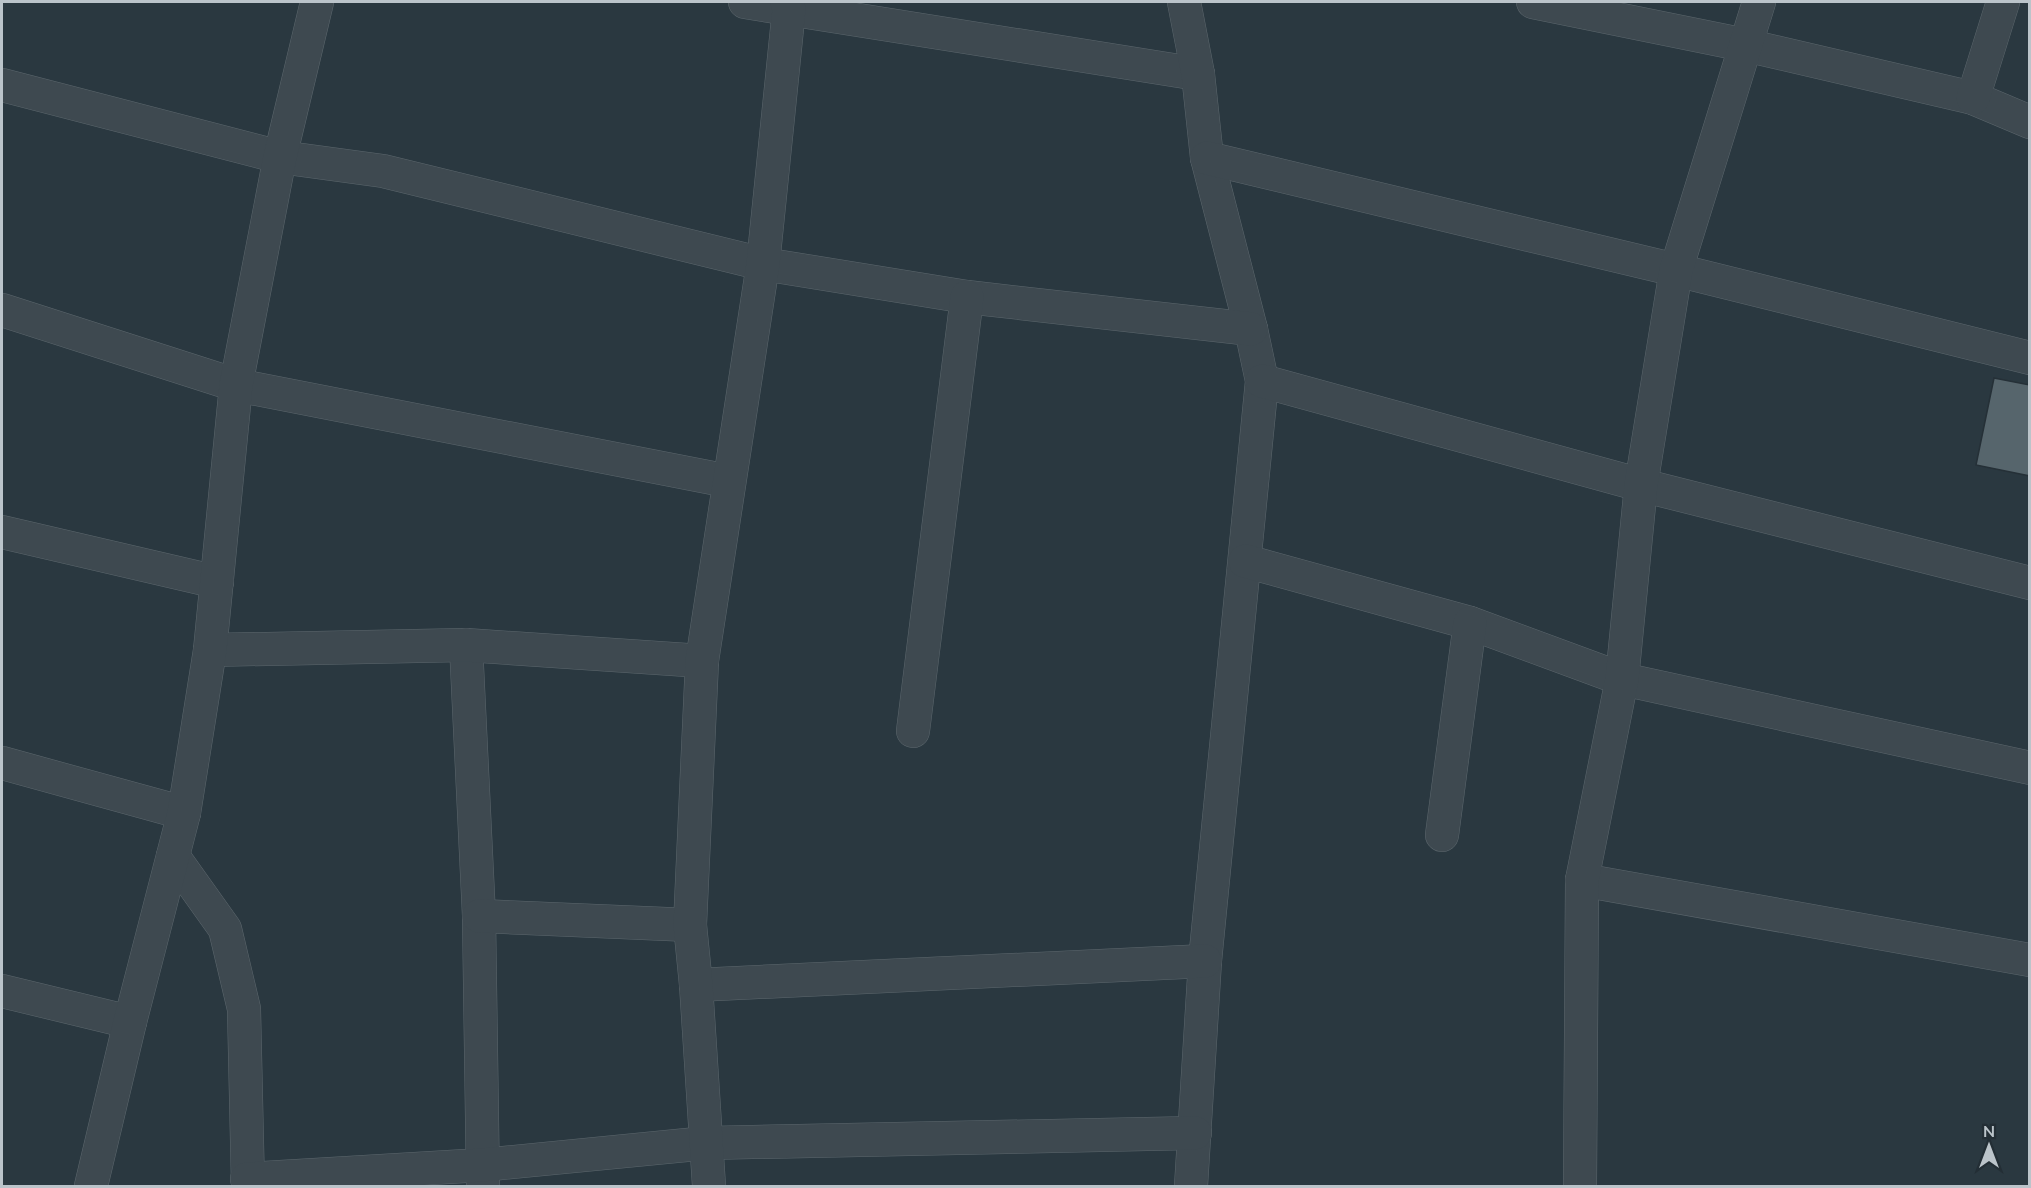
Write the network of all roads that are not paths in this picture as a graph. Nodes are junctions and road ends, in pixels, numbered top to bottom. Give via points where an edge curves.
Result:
1 (317, 2) edge
2 (746, 2) edge
3 (1184, 2) edge
4 (1533, 2) edge
5 (1759, 2) edge
6 (2003, 2) edge
7 (788, 5) edge
8 (1744, 45) junction
9 (1198, 74) junction
10 (2, 85) edge
11 (1973, 99) junction
12 (2030, 122) edge
13 (280, 157) junction
14 (1207, 158) junction
15 (763, 264) junction
16 (1676, 270) junction
17 (967, 297) junction
18 (2, 310) edge
19 (1251, 329) junction
20 (2030, 358) edge
21 (1262, 381) junction
22 (236, 385) junction
23 (728, 481) junction
24 (1641, 485) junction
25 (2, 532) edge
26 (1245, 561) junction
27 (217, 582) junction
28 (2030, 583) edge
29 (1470, 623) junction
30 (466, 645) junction
31 (210, 650) junction
32 (702, 661) junction
33 (1622, 680) junction
34 (912, 731) dead end
35 (2, 763) edge
36 (2030, 768) edge
37 (184, 813) junction
38 (1442, 835) dead end
39 (173, 856) junction
40 (1582, 880) junction
41 (479, 916) junction
42 (690, 924) junction
43 (2030, 960) edge
44 (1205, 961) junction
45 (696, 985) junction
46 (2, 991) edge
47 (130, 1022) junction
48 (1195, 1133) junction
49 (708, 1143) junction
50 (483, 1176) edge
51 (248, 1183) edge
52 (91, 1186) edge
53 (709, 1186) edge
54 (1191, 1186) edge
55 (1580, 1186) edge

1 - 13 street
2 - 7 street
3 - 9 street
4 - 8 street
5 - 8 street
6 - 11 street
7 - 9 street
7 - 15 street
8 - 11 street
8 - 16 street
9 - 14 street
10 - 13 street
11 - 12 street
13 - 15 street via 383,171
13 - 22 street
14 - 16 street
14 - 19 street
15 - 17 street
15 - 23 street
16 - 20 street
16 - 24 street
17 - 19 street
17 - 34 street
18 - 22 street
19 - 21 street
21 - 24 street
21 - 26 street
22 - 23 street
22 - 27 street
23 - 32 street
24 - 28 street
24 - 33 street
25 - 27 street
26 - 29 street
26 - 44 street
27 - 31 street
29 - 33 street
29 - 38 street
30 - 31 street
30 - 32 street
30 - 41 street
31 - 37 street
32 - 42 street
33 - 36 street
33 - 40 street
35 - 37 street
37 - 39 street
39 - 47 street
39 - 51 street via 225,929 244,1009
40 - 43 street
40 - 55 street
41 - 42 street
41 - 50 street
42 - 45 street
44 - 45 street
44 - 48 street
45 - 49 street
46 - 47 street
47 - 52 street
48 - 49 street
48 - 54 street
49 - 50 street
49 - 53 street
50 - 51 street

